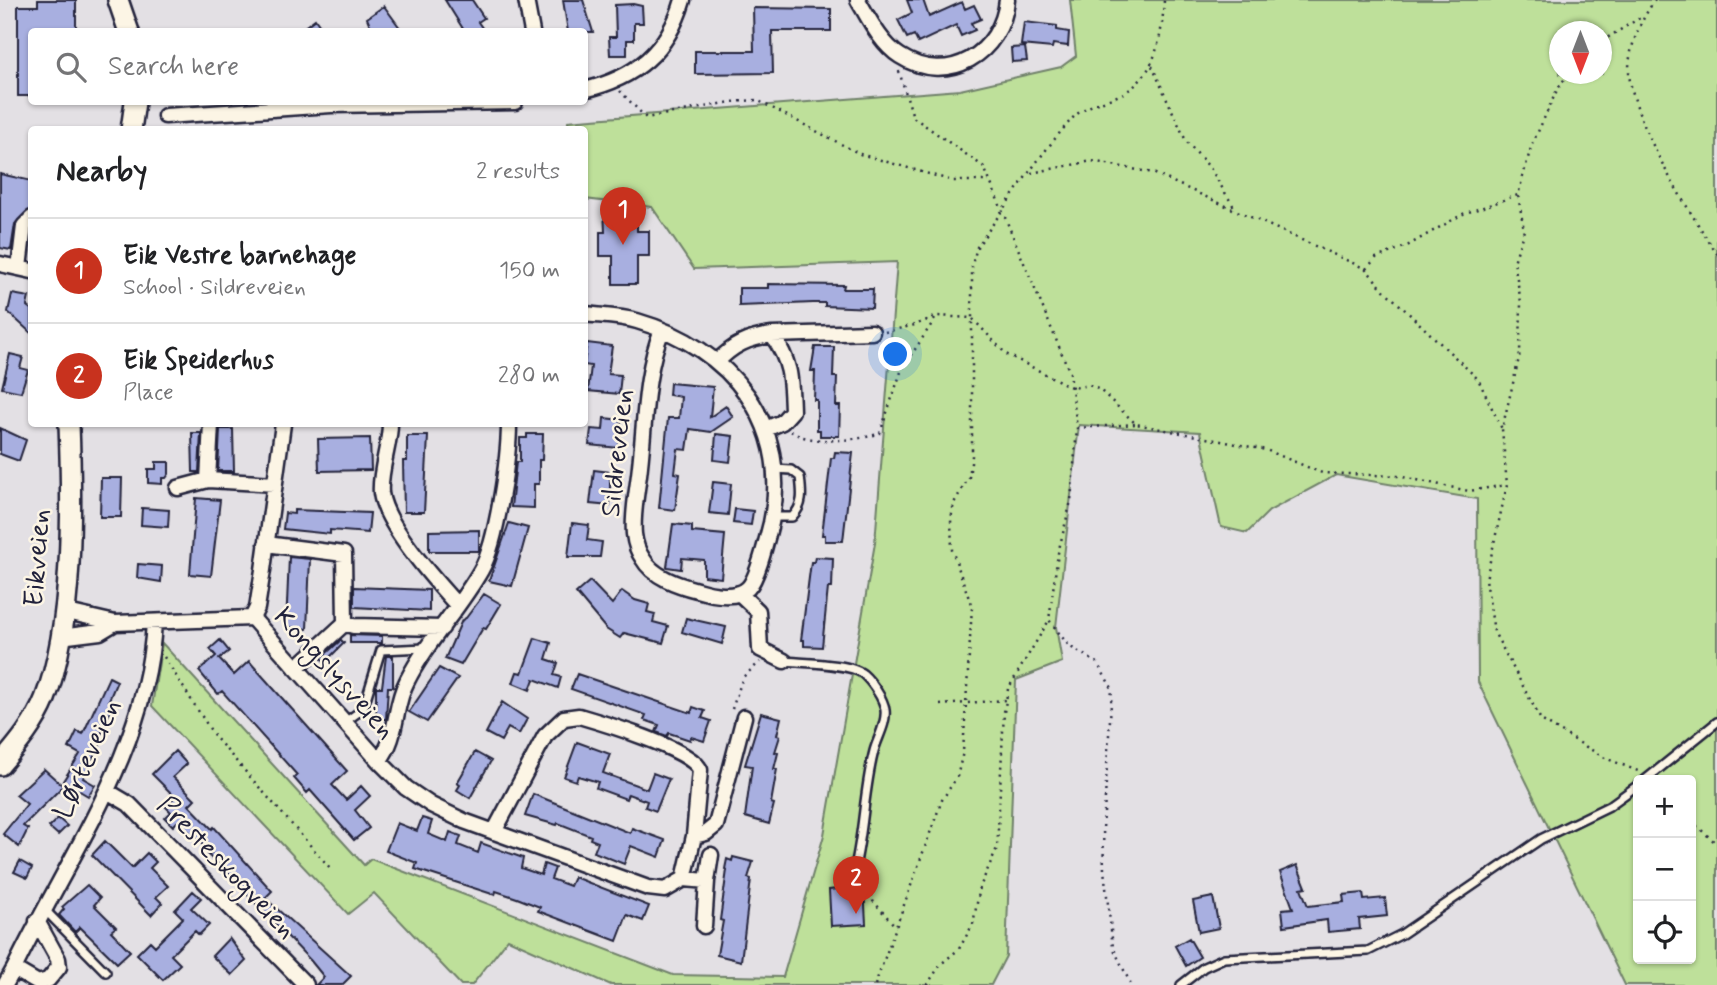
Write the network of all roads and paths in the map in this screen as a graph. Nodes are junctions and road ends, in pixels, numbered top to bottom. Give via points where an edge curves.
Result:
1 (118, 0) edge
2 (526, 0) edge
3 (683, 0) edge
4 (858, 0) edge
5 (1007, 0) edge
6 (1164, 0) edge
7 (1655, 0) edge
8 (1643, 16) junction
9 (128, 28) edge
10 (531, 28) edge
11 (1612, 34) edge
12 (900, 56) junction
13 (1152, 65) junction
14 (611, 82) junction
15 (1561, 84) edge
16 (588, 89) edge
17 (135, 105) edge
18 (331, 105) edge
19 (165, 116) dead end
20 (132, 126) edge
21 (1031, 173) junction
22 (989, 181) junction
23 (1518, 195) junction
24 (1234, 207) junction
25 (1003, 210) junction
26 (28, 222) edge
27 (1717, 254) edge
28 (0, 264) edge
29 (1366, 269) junction
30 (25, 270) edge
31 (588, 314) edge
32 (937, 316) junction
33 (972, 318) junction
34 (662, 330) junction
35 (872, 332) joint
36 (772, 335) junction
37 (717, 362) junction
38 (1073, 388) junction
39 (782, 422) junction
40 (1136, 424) junction
41 (69, 427) edge
42 (211, 427) edge
43 (283, 427) edge
44 (390, 427) edge
45 (509, 427) edge
46 (1077, 428) junction
47 (766, 429) junction
48 (1502, 429) junction
49 (775, 469) junction
50 (208, 480) junction
51 (275, 484) junction
52 (1507, 485) junction
53 (178, 488) dead end
54 (772, 517) junction
55 (266, 544) junction
56 (739, 593) junction
57 (457, 605) junction
58 (63, 611) junction
59 (252, 618) junction
60 (1049, 621) junction
61 (154, 622) junction
62 (115, 623) junction
63 (345, 623) junction
64 (442, 628) junction
65 (60, 637) junction
66 (153, 639) junction
67 (425, 648) junction
68 (784, 661) joint
69 (296, 667) junction
70 (1006, 700) junction
71 (966, 703) junction
72 (940, 705) dead end
73 (744, 717) dead end
74 (345, 722) junction
75 (1717, 722) edge
76 (379, 761) junction
77 (0, 765) edge
78 (1640, 775) edge
79 (1653, 775) edge
80 (1633, 789) edge
81 (107, 792) junction
82 (1696, 825) edge
83 (494, 832) junction
84 (694, 836) junction
85 (1717, 844) edge
86 (711, 855) dead end
87 (331, 869) dead end
88 (852, 878) joint
89 (684, 879) junction
90 (708, 881) junction
91 (40, 914) junction
92 (704, 926) dead end
93 (896, 927) junction
94 (14, 969) junction
95 (106, 972) dead end
96 (5, 985) edge
97 (306, 985) edge
98 (875, 985) edge
99 (928, 985) edge
100 (1132, 985) edge
101 (1181, 985) edge

1 - 9 main road
2 - 10 street
3 - 14 street via 662,47 648,63
4 - 12 street via 878,33
5 - 12 street via 995,39 975,58 949,67 931,67
6 - 13 path via 1163,28
7 - 8 path
8 - 11 path
8 - 27 path via 1630,57 1630,80 1649,135
12 - 22 path via 898,65 914,117 984,167
13 - 21 path via 1125,93 1094,102 1072,118
13 - 24 path via 1186,141 1210,167
14 - 16 street
14 - 22 path via 646,118 757,100 860,155 953,181
15 - 23 path via 1531,147
17 - 20 main road
18 - 19 street
21 - 24 path via 1092,161 1153,173
21 - 25 path
22 - 25 path
23 - 29 path via 1463,214 1376,258
23 - 48 path via 1524,230 1514,262 1521,302 1520,354
24 - 29 path
25 - 33 path via 977,247 972,265
25 - 38 path
26 - 30 street via 24,226
28 - 30 street
29 - 48 path via 1478,379
31 - 34 street via 624,318
32 - 33 path
32 - 35 path
32 - 39 path via 902,369 880,433 862,440 809,438 795,435
33 - 38 path via 1006,354
33 - 71 path via 972,456 969,477 954,503 951,519 952,550 972,607
34 - 37 street
34 - 56 street, Sildreveien via 652,369 640,467 634,522 637,548 656,573 683,586 716,594
35 - 36 street
36 - 37 street via 749,338
36 - 39 street via 786,355 792,379 792,411
37 - 47 street via 750,396
38 - 40 path via 1089,385 1100,390
38 - 46 path
39 - 47 street
40 - 46 path
40 - 52 path via 1266,450 1322,473 1398,476 1469,491
41 - 58 main road, Eikveien via 71,524
42 - 50 street
43 - 51 street
44 - 57 street via 382,481 386,507
45 - 57 street via 490,545 483,567
46 - 60 path via 1070,501
47 - 49 street
48 - 52 path
49 - 54 street
49 - 54 lane via 791,470 800,477 802,497 792,517
50 - 51 street
50 - 53 street
51 - 55 street
52 - 78 path via 1486,579 1494,632 1541,720
54 - 56 street via 753,578
55 - 59 street
55 - 63 street via 344,554
56 - 68 street via 758,611 760,649
57 - 64 street
58 - 62 street, Kongslysveien
58 - 65 main road, Eikveien
59 - 61 street, Kongslysveien
59 - 69 street, Kongslysveien
60 - 70 path via 1008,689
60 - 100 path via 1069,646 1097,663 1112,688 1104,870 1113,947
61 - 62 street, Kongslysveien
61 - 66 street, Lørteveien
62 - 65 street, Kongslysveien via 100,632
63 - 64 street
63 - 69 street
64 - 67 street
65 - 77 main road, Eikveien via 44,701
66 - 81 street, Lørteveien via 139,708
66 - 87 path via 215,737
67 - 74 lane via 381,650 363,709
67 - 76 street via 400,695 392,741
68 - 88 lane via 851,668 863,674 884,702 886,713 874,752
69 - 74 street, Kongslysveien
70 - 71 path
70 - 99 path via 997,848 980,887 973,924 959,949 941,964
71 - 72 path
71 - 93 path via 957,777 942,800
73 - 84 street via 716,825
74 - 76 street, Kongslysveien
75 - 79 lane
76 - 83 street, Kongslysveien via 431,805
80 - 101 lane via 1609,806 1541,839 1402,934 1368,951 1224,958
81 - 91 street, Lørteveien
81 - 97 street, Presteskogveien via 129,804
82 - 85 path
83 - 84 street via 545,736 558,722 572,716 673,750 698,765 701,779
83 - 89 street, Kongslysveien via 648,888 665,890
84 - 89 street
86 - 90 street
88 - 93 path via 869,881 873,901
89 - 90 street, Kongslysveien
90 - 92 street
91 - 94 street, Lørteveien
91 - 94 street via 58,959 56,973 38,983
91 - 95 lane
93 - 98 path
94 - 96 street, Lørteveien

